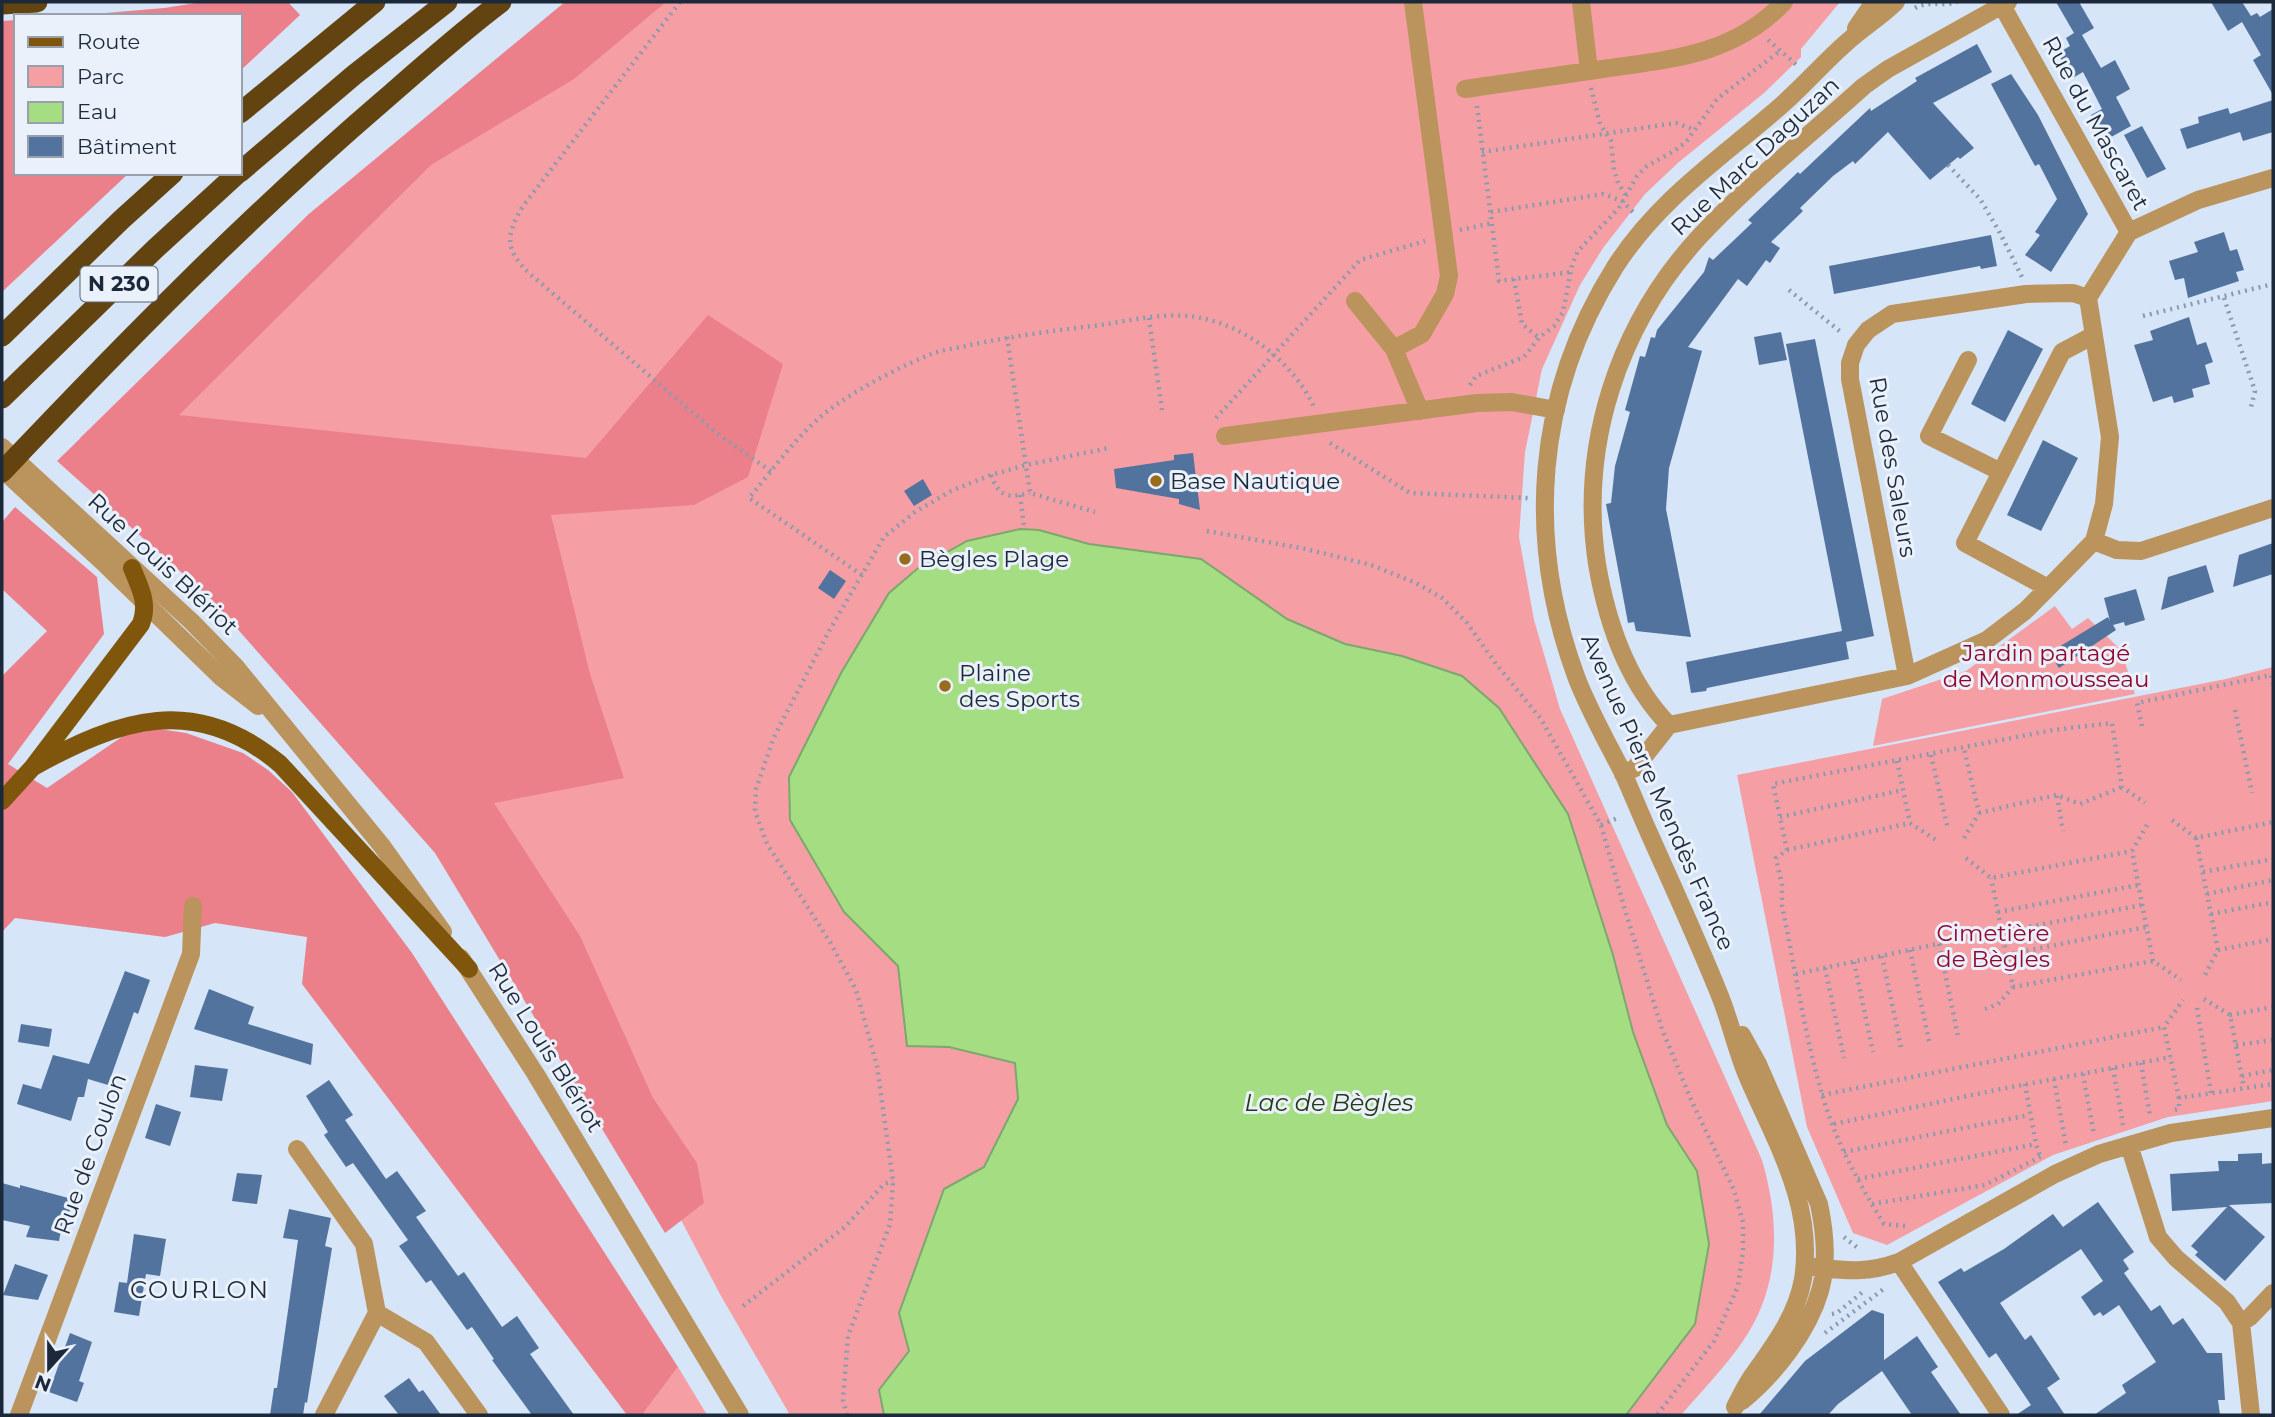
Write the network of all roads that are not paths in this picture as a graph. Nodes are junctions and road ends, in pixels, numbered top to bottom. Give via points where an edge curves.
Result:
1 (37, 2) edge
2 (375, 2) edge
3 (447, 2) edge
4 (501, 2) edge
5 (1413, 2) edge
6 (1581, 2) edge
7 (1784, 2) edge
8 (1874, 2) edge
9 (1896, 2) edge
10 (2003, 3) edge
11 (2, 4) edge
12 (1845, 43) junction
13 (1589, 71) junction
14 (1470, 89) road end
15 (242, 111) edge
16 (242, 170) edge
17 (171, 175) edge
18 (237, 175) edge
19 (2273, 178) edge
20 (2129, 232) junction
21 (2088, 298) junction
22 (1355, 301) dead end
23 (2094, 335) junction
24 (2, 336) edge
25 (1394, 349) junction
26 (1968, 360) dead end
27 (2, 398) edge
28 (1420, 411) junction
29 (1556, 411) junction
30 (1218, 430) road end
31 (2, 447) edge
32 (2, 470) edge
33 (2001, 472) junction
34 (31, 486) junction
35 (2273, 508) edge
36 (2094, 541) junction
37 (132, 568) junction
38 (2048, 588) junction
39 (146, 602) junction
40 (1907, 676) junction
41 (1669, 725) junction
42 (282, 726) junction
43 (33, 767) junction
44 (1623, 774) junction
45 (2, 801) edge
46 (192, 906) dead end
47 (469, 969) junction
48 (1722, 1000) junction
49 (2273, 1118) edge
50 (2129, 1145) junction
51 (297, 1149) dead end
52 (1805, 1266) junction
53 (1824, 1268) junction
54 (1904, 1269) junction
55 (2273, 1293) edge
56 (377, 1313) junction
57 (2241, 1323) junction
58 (1731, 1411) edge
59 (19, 1415) edge
60 (324, 1415) edge
61 (479, 1415) edge
62 (740, 1415) edge
63 (2001, 1415) edge
64 (2250, 1415) edge

1 - 11 highway
2 - 15 highway
3 - 16 highway, N 230
4 - 32 highway via 325,150 199,269
5 - 25 street via 1449,276 1445,294 1422,334
6 - 13 street
7 - 13 street via 1757,27 1717,48
8 - 12 street, Avenue Pierre Mendès France
9 - 12 street, Avenue Pierre Mendès France
10 - 20 street, Rue du Mascaret
10 - 41 street, Rue Marc Daguzan via 1864,86 1699,237 1629,338 1601,425 1592,532 1600,583 1617,640 1634,681
12 - 29 street, Avenue Pierre Mendès France via 1811,79 1681,188 1639,233 1586,321
13 - 14 street
17 - 24 highway, N 230
18 - 27 highway, N 230
19 - 20 street via 2198,200
20 - 21 street
21 - 23 street
21 - 40 street, Rue des Saleurs via 2073,293 2026,294 1892,314 1868,330 1856,345 1850,380
22 - 25 street
23 - 33 street via 2062,352
23 - 36 street via 2109,437 2104,504
25 - 28 street
26 - 33 street via 1929,436
28 - 29 street via 1512,402
28 - 30 street via 1322,424
29 - 44 street, Avenue Pierre Mendès France via 1544,500 1547,567 1563,638
31 - 34 street, Rue Louis Blériot
32 - 34 street, Rue Louis Blériot
33 - 38 street via 1965,543
34 - 37 street, Rue Louis Blériot
34 - 39 street, Rue Louis Blériot
35 - 36 street via 2141,551 2118,550
36 - 38 street
37 - 39 main road
37 - 42 street, Rue Louis Blériot via 235,666
38 - 40 street via 1987,640
39 - 42 street, Rue Louis Blériot via 222,678
39 - 43 main road via 135,632
40 - 41 street
41 - 44 street via 1635,768
42 - 47 street, Rue Louis Blériot via 382,846
43 - 45 main road
43 - 47 main road via 78,743 144,722 207,725 234,734 280,764
44 - 48 street, Avenue Pierre Mendès France
46 - 59 street, Rue de Coulon via 191,954
47 - 62 street, Rue Louis Blériot
48 - 52 street, Avenue Pierre Mendès France via 1745,1069 1799,1197
48 - 53 street, Avenue Pierre Mendès France via 1758,1064 1819,1204
49 - 50 street via 2171,1133
50 - 54 street via 2055,1174
50 - 57 street via 2158,1237 2227,1303
51 - 56 street via 364,1244
52 - 53 street
52 - 58 street, Avenue Pierre Mendès France via 1791,1315
53 - 54 street
53 - 58 street, Avenue Pierre Mendès France via 1821,1289 1806,1321 1777,1367
54 - 63 street
55 - 57 street
56 - 60 street
56 - 61 street via 426,1342
57 - 64 street

